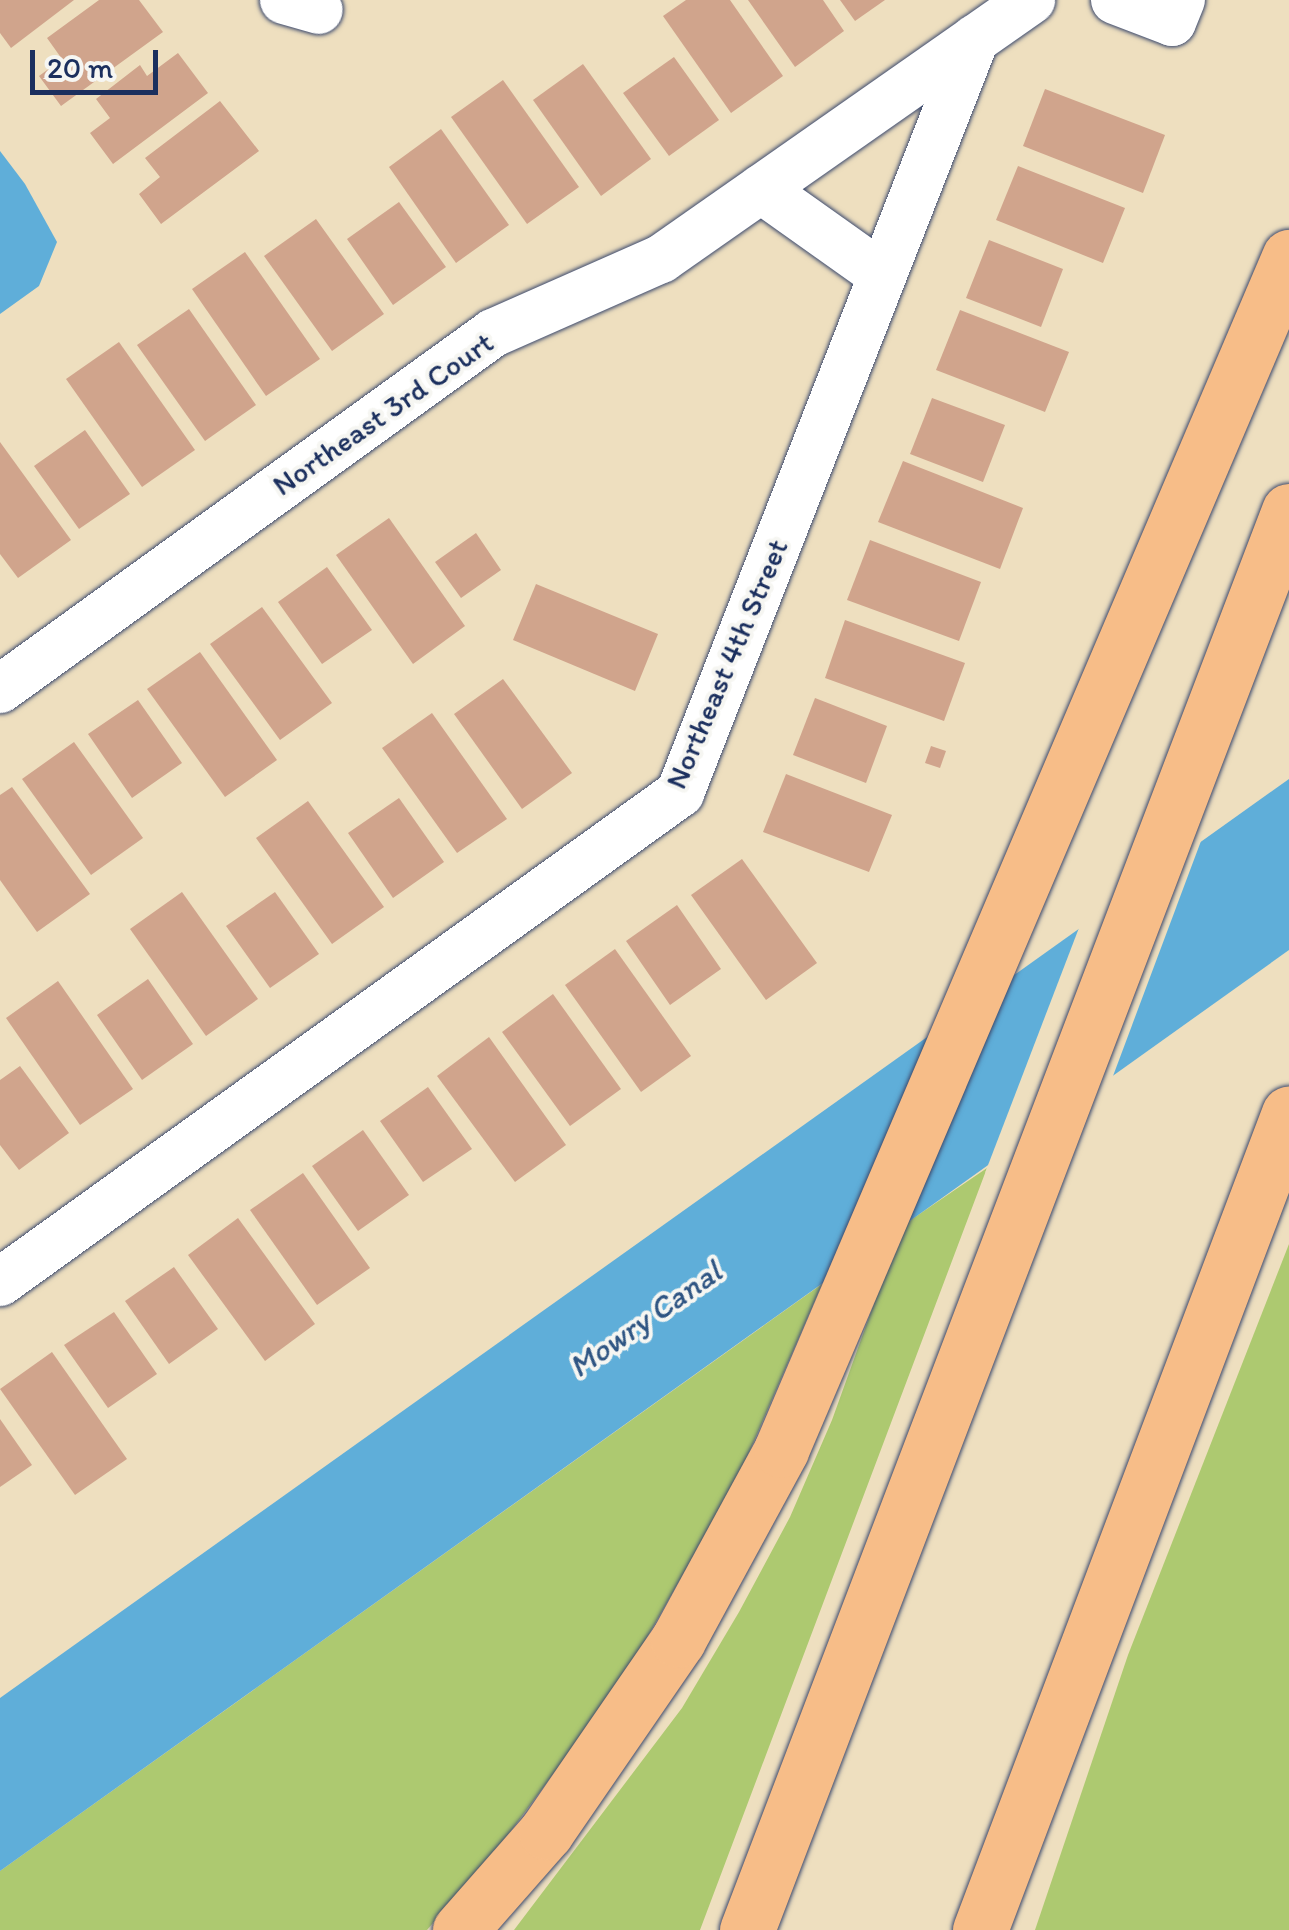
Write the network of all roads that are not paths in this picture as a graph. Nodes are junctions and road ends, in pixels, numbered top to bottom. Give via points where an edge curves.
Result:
1 (1031, 0) edge
2 (1115, 0) edge
3 (1181, 0) edge
4 (974, 39) junction
5 (761, 189) junction
6 (1289, 258) edge
7 (882, 275) junction
8 (1289, 511) edge
9 (0, 689) edge
10 (1289, 1113) edge
11 (0, 1282) edge
12 (460, 1930) edge
13 (746, 1930) edge
14 (980, 1930) edge

1 - 4 street, Northeast 3rd Court
2 - 3 street via 1172,22
4 - 5 street, Northeast 3rd Court
4 - 7 street, Northeast 4th Street
5 - 7 street
5 - 9 street, Northeast 3rd Court via 661,259 493,333
6 - 12 highway via 781,1450 678,1640 546,1832
7 - 11 street, Northeast 4th Street via 680,793
8 - 13 highway
10 - 14 highway

